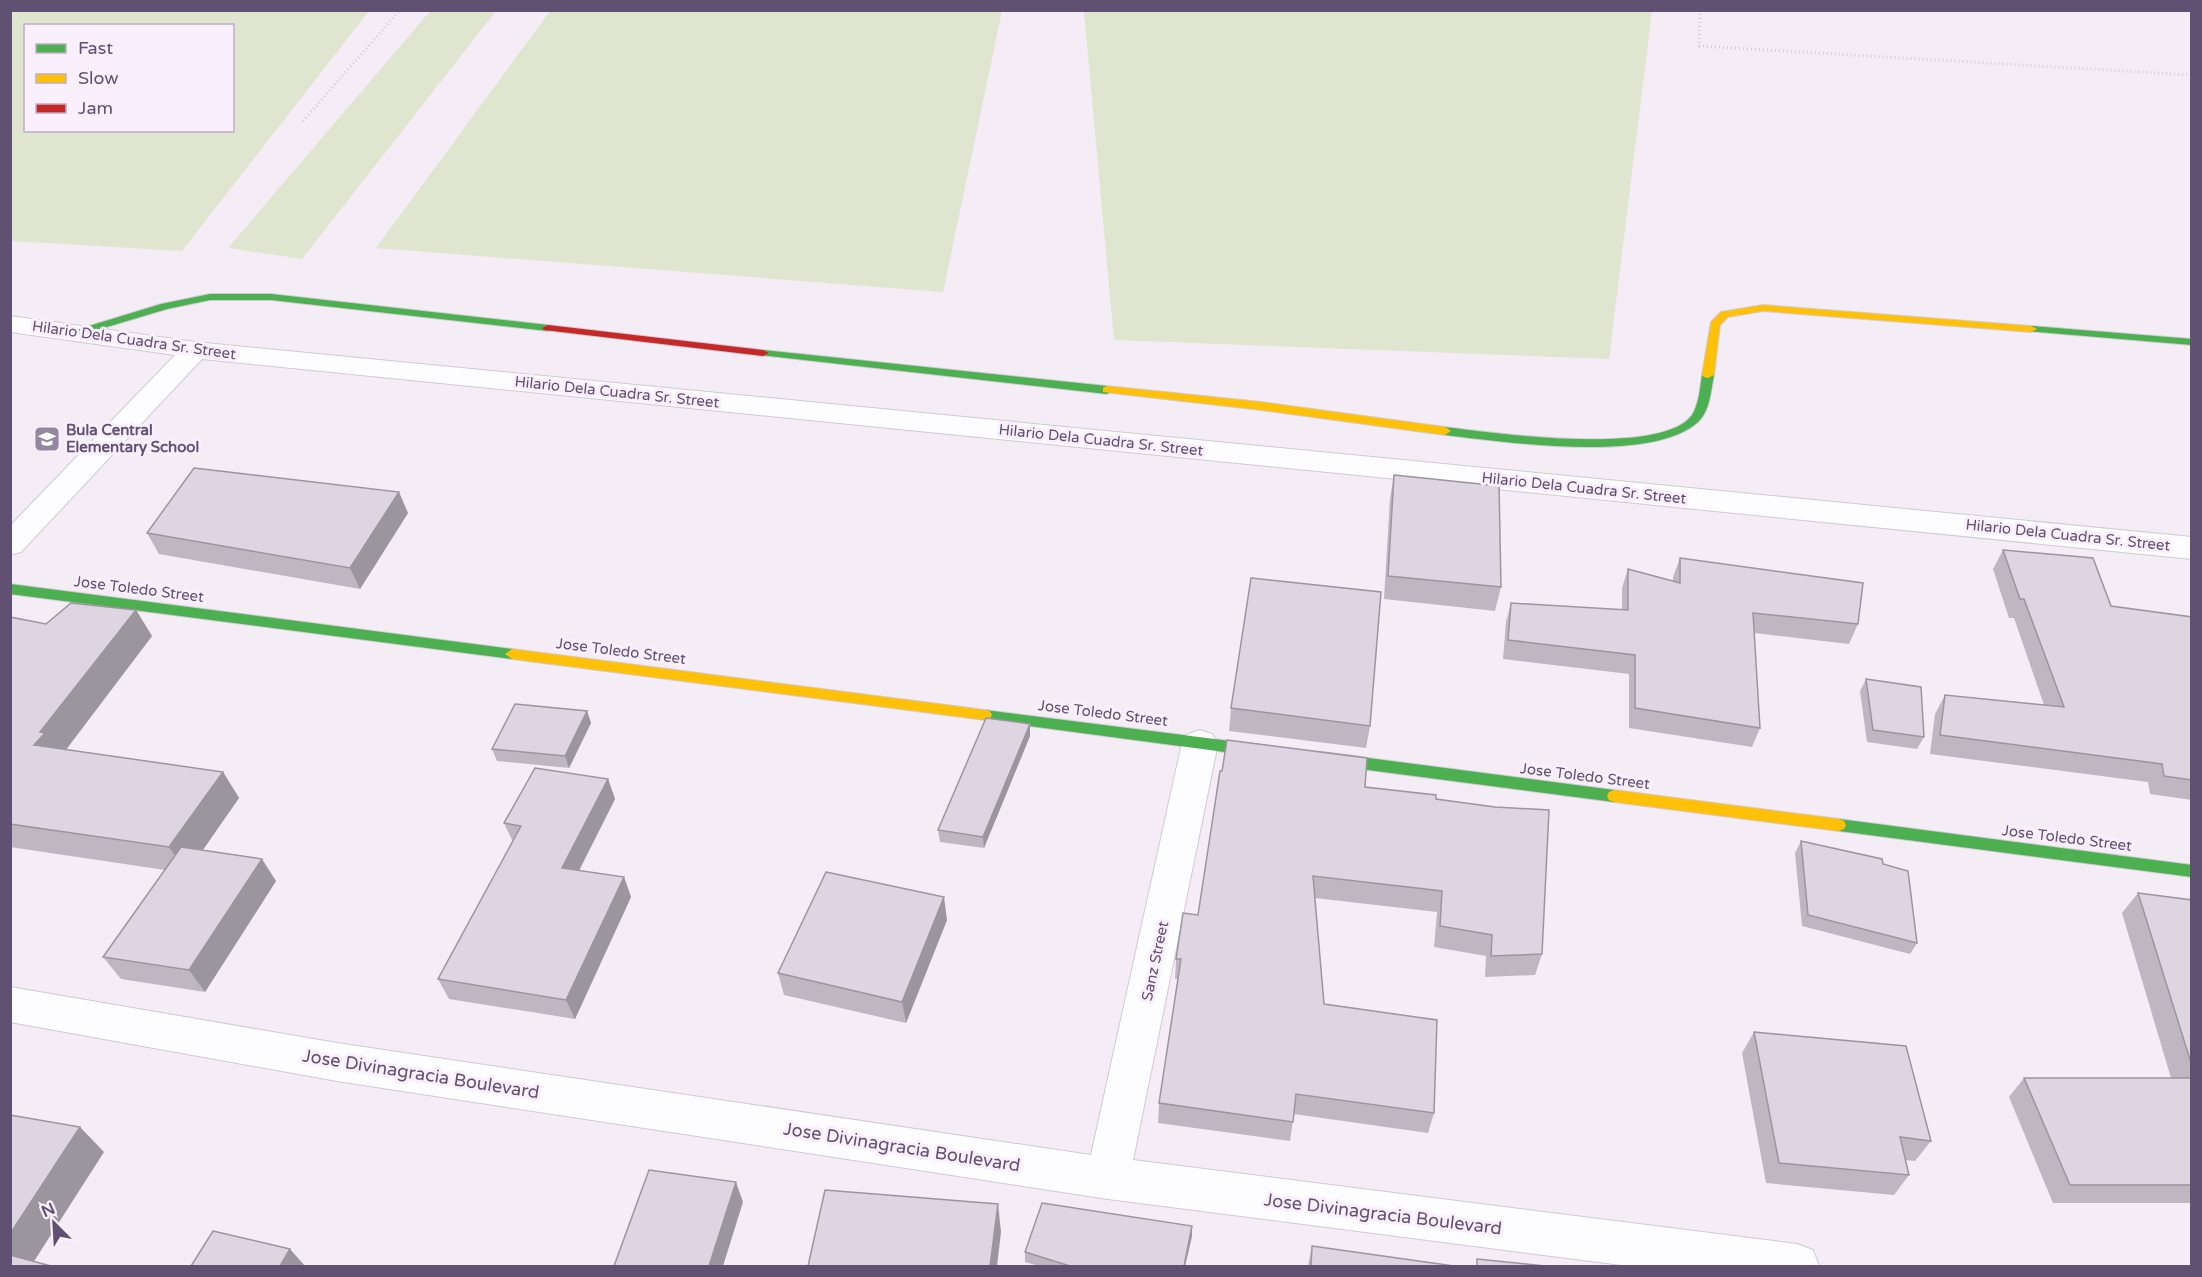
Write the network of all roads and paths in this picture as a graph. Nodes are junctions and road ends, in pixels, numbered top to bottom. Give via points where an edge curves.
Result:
1 (400, 10) edge
2 (1700, 10) edge
3 (2192, 75) edge
4 (303, 121) dead end
5 (10, 324) edge
6 (80, 332) junction
7 (2192, 342) edge
8 (195, 350) junction
9 (10, 545) edge
10 (2192, 548) edge
11 (10, 589) edge
12 (1200, 742) junction
13 (1282, 753) edge
14 (1306, 756) edge
15 (2192, 871) edge
16 (10, 1004) edge
17 (1108, 1179) junction
18 (1797, 1266) edge

1 - 4 path
2 - 3 path via 1699,46
5 - 6 street, Hilario Dela Cuadra Sr. Street
6 - 7 street via 165,306 210,297 271,297 1261,406 1532,442 1628,441 1669,436 1695,420 1704,400 1715,324 1725,314 1744,310 1763,308
6 - 8 street, Hilario Dela Cuadra Sr. Street
8 - 9 street
8 - 10 street, Hilario Dela Cuadra Sr. Street
11 - 12 street, Jose Toledo Street
12 - 13 street, Jose Toledo Street
12 - 17 street, Sanz Street
14 - 15 street, Jose Toledo Street
16 - 17 street, Jose Divinagracia Boulevard via 337,1062
17 - 18 street, Jose Divinagracia Boulevard

